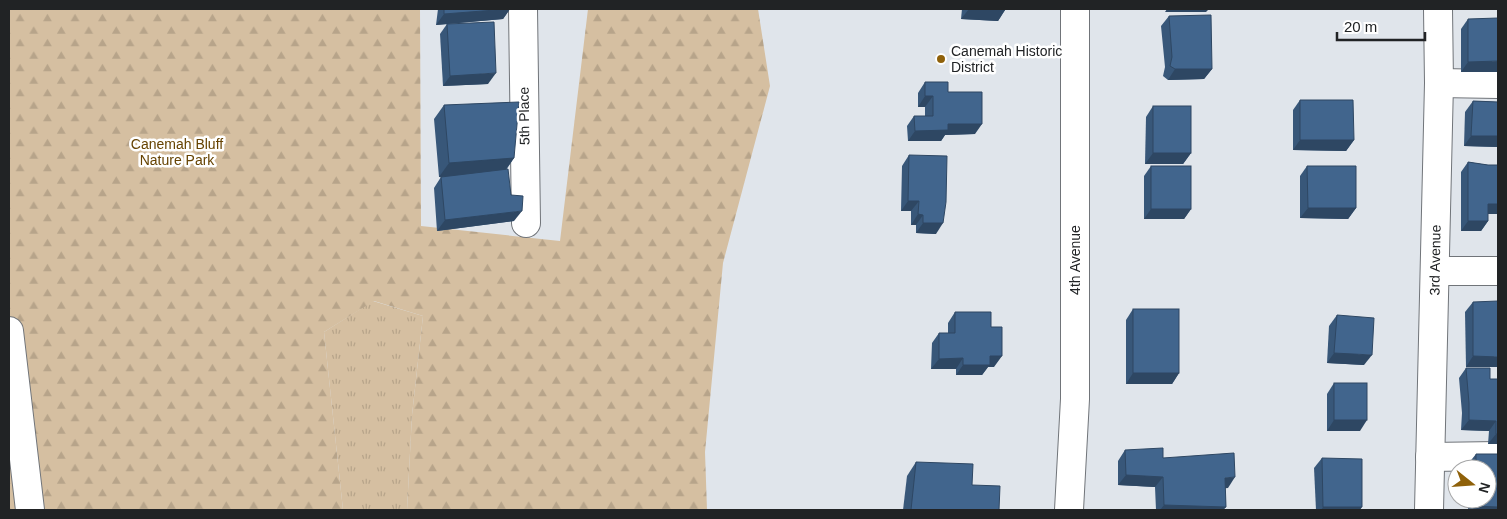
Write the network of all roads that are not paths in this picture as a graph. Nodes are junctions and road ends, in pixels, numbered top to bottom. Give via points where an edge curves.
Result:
1 (523, 9) edge
2 (1075, 9) edge
3 (1438, 9) edge
4 (1439, 83) junction
5 (1498, 84) edge
6 (526, 223) dead end
7 (1435, 271) junction
8 (1498, 271) edge
9 (9, 331) edge
10 (1498, 456) edge
11 (1430, 457) junction
12 (30, 510) edge
13 (1069, 510) edge
14 (1429, 510) edge

1 - 6 street, 5th Place
2 - 13 street, 4th Avenue via 1074,399
3 - 4 street, 3rd Avenue
4 - 5 street
4 - 7 street, 3rd Avenue
7 - 8 street
7 - 11 street, 3rd Avenue
9 - 12 street
10 - 11 street
11 - 14 street, 3rd Avenue

